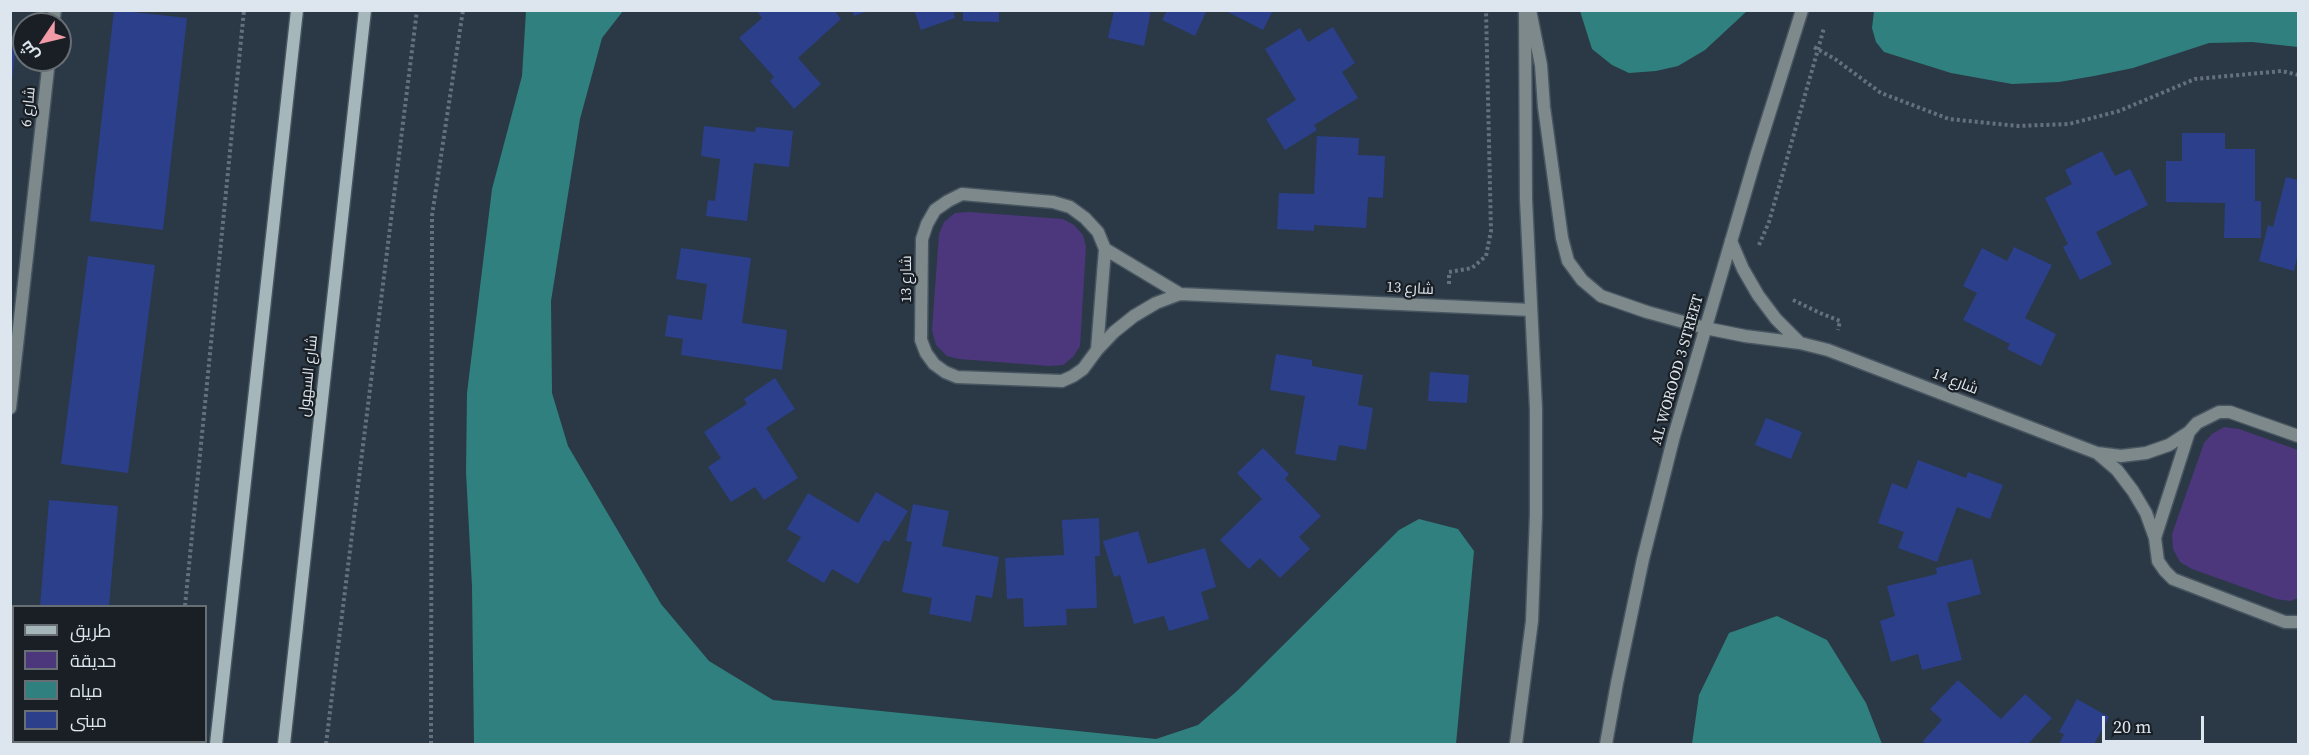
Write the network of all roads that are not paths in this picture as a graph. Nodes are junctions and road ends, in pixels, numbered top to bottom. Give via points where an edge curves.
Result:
1 (297, 10) edge
2 (365, 10) edge
3 (1525, 10) edge
4 (1530, 10) edge
5 (1802, 10) edge
6 (48, 72) edge
7 (1731, 241) junction
8 (1105, 249) junction
9 (1180, 294) junction
10 (1532, 310) junction
11 (1705, 328) junction
12 (1800, 343) junction
13 (1097, 350) junction
14 (10, 408) edge
15 (2189, 432) junction
16 (2298, 435) edge
17 (2097, 453) junction
18 (2155, 538) junction
19 (2298, 622) edge
20 (216, 744) edge
21 (284, 744) edge
22 (1516, 744) edge
23 (1606, 744) edge

1 - 20 main road
2 - 21 main road, شارع السهول
3 - 10 street via 1526,199
4 - 11 street, شارع 14 via 1568,261 1601,296
5 - 7 street, AL WOROOD 3 STREET
6 - 14 street, شارع 6
7 - 11 street, AL WOROOD 3 STREET
7 - 12 street via 1758,295
8 - 9 street, شارع 13
8 - 13 street
8 - 13 street, شارع 13 via 1098,232 1070,207 963,194 935,210 922,239 921,340 934,364 945,372 957,377 1062,381 1083,369
9 - 10 street, شارع 13
9 - 13 street, شارع 13 via 1134,316
10 - 22 street via 1536,421 1533,597
11 - 12 street, شارع 14
11 - 23 street, AL WOROOD 3 STREET via 1644,559
12 - 17 street, شارع 14 via 1828,350
15 - 16 street, شارع 14 via 2208,416 2230,412
15 - 17 street, شارع 14 via 2146,453
15 - 18 street
17 - 18 street, شارع 14 via 2133,490
18 - 19 street, شارع 14 via 2158,561 2173,579 2285,622

